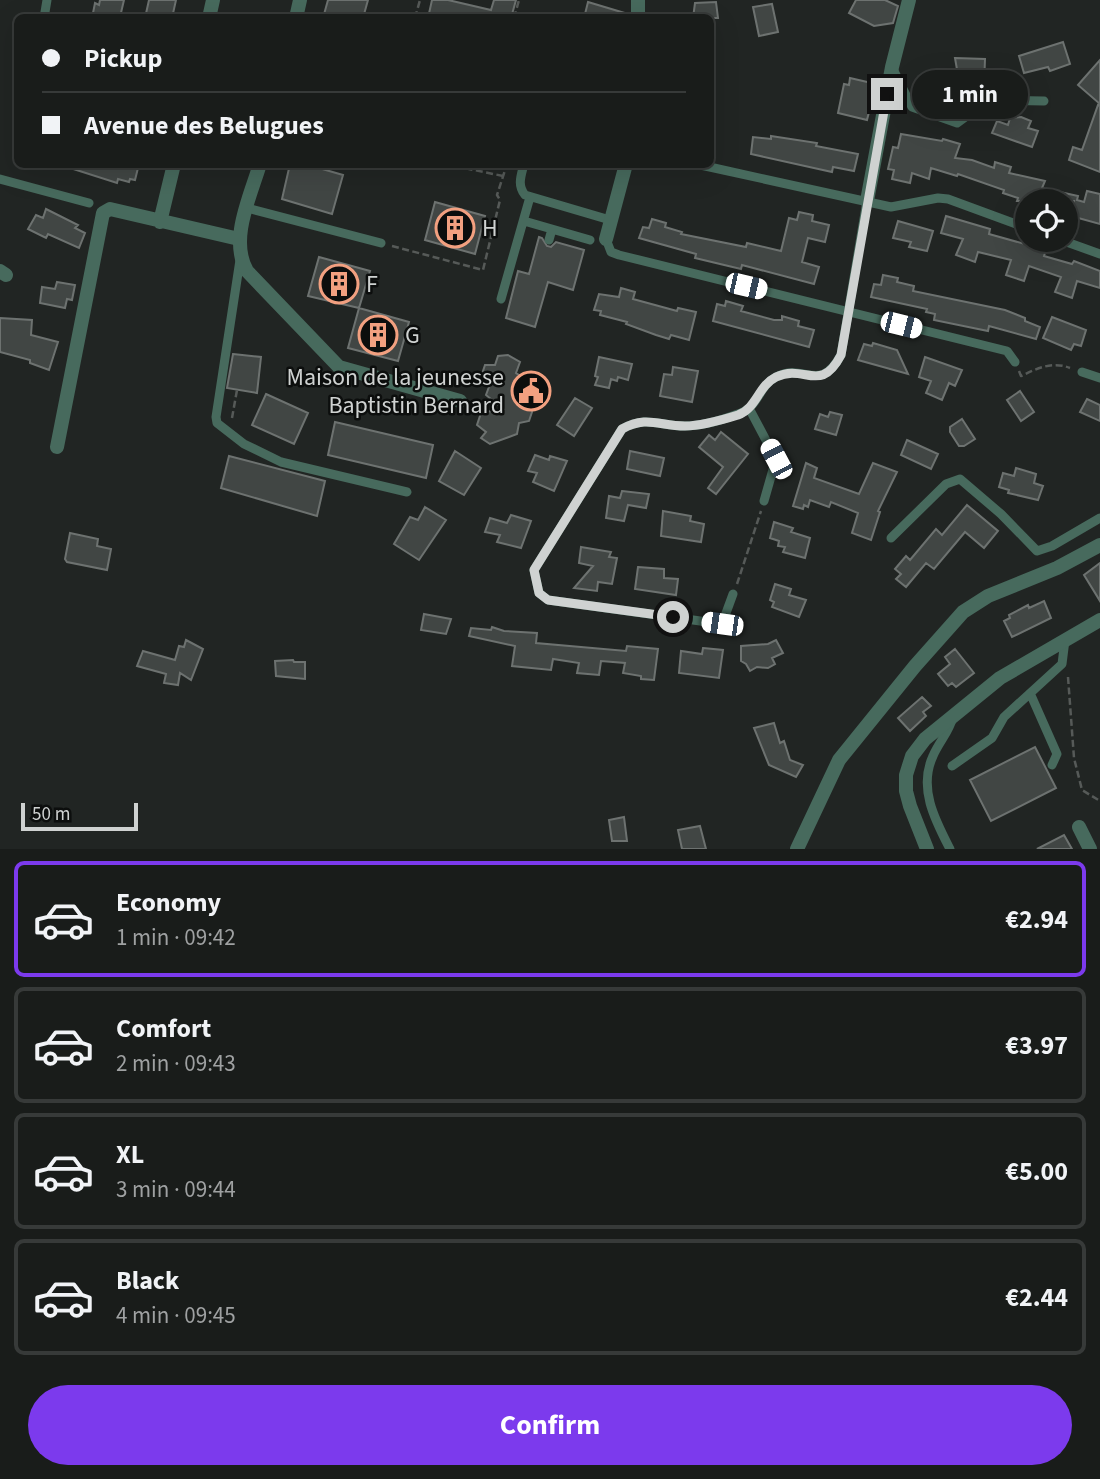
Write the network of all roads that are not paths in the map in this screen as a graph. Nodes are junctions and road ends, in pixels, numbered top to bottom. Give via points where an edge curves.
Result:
1 (909, 0) edge
2 (892, 67) junction
3 (1044, 101) dead end
4 (173, 168) edge
5 (259, 168) edge
6 (523, 168) edge
7 (625, 168) edge
8 (714, 168) edge
9 (0, 179) edge
10 (530, 197) junction
11 (867, 201) junction
12 (89, 203) dead end
13 (247, 208) junction
14 (610, 220) junction
15 (524, 221) junction
16 (160, 222) junction
17 (1015, 224) edge
18 (552, 229) junction
19 (239, 239) junction
20 (606, 239) joint
21 (549, 240) dead end
22 (590, 240) dead end
23 (381, 243) road end
24 (1078, 246) edge
25 (1100, 254) edge
26 (240, 260) junction
27 (501, 299) dead end
28 (849, 312) junction
29 (1015, 362) dead end
30 (1082, 372) road end
31 (1100, 378) edge
32 (460, 401) dead end
33 (750, 410) junction
34 (57, 447) dead end
35 (407, 492) dead end
36 (764, 501) road end
37 (1100, 518) edge
38 (891, 538) dead end
39 (1100, 545) edge
40 (733, 594) road end
41 (1100, 620) edge
42 (1065, 638) junction
43 (1030, 694) junction
44 (954, 715) junction
45 (952, 765) dead end
46 (1052, 765) dead end
47 (1079, 827) dead end
48 (797, 849) edge
49 (927, 849) edge
50 (950, 849) edge
51 (1090, 849) edge

1 - 2 street
2 - 3 lane via 912,107 957,123 998,100
2 - 11 street
4 - 16 street
5 - 13 street
6 - 10 lane via 520,190
7 - 14 street
8 - 11 lane
9 - 12 lane
10 - 14 lane
10 - 15 lane
11 - 17 lane via 891,207 948,199
11 - 28 lane
13 - 19 street
13 - 23 lane
14 - 20 street
15 - 18 lane
15 - 27 lane
16 - 19 street
16 - 34 street via 110,209 103,213
18 - 21 lane
18 - 22 lane
19 - 26 street
20 - 28 lane via 611,251 619,255
24 - 25 lane
26 - 32 street via 339,367
26 - 35 lane via 217,423 244,444 281,462
28 - 29 lane via 1007,351
28 - 33 lane via 841,355 833,370 821,376 791,373 775,378
30 - 31 lane
33 - 36 lane via 776,459
33 - 40 lane via 694,425 644,420 622,429 534,570 539,593 548,600 722,624
37 - 38 lane via 1037,551 960,479 946,484
39 - 48 street via 963,612 839,760
41 - 42 street
42 - 43 lane via 1062,664
42 - 44 street via 1000,678
43 - 45 lane via 1004,717 992,738
43 - 46 lane via 1057,754
44 - 49 street via 925,739 912,756 906,775 910,806
44 - 50 lane via 927,775 931,810
47 - 51 street

